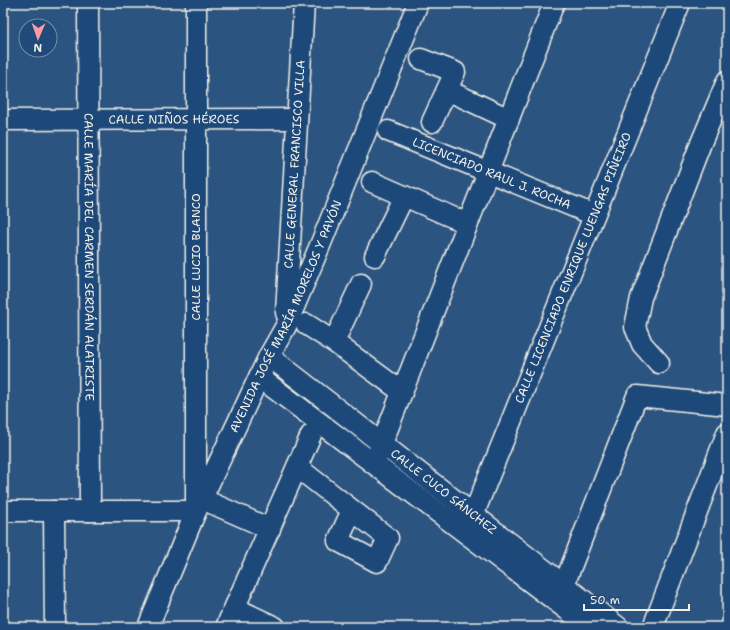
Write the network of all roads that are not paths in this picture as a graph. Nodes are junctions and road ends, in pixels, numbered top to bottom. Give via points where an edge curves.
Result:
1 (88, 3) edge
2 (196, 3) edge
3 (304, 3) edge
4 (418, 3) edge
5 (553, 3) edge
6 (680, 3) edge
7 (421, 59) dead end
8 (727, 81) edge
9 (447, 90) junction
10 (297, 119) junction
11 (510, 119) junction
12 (3, 120) edge
13 (89, 120) junction
14 (196, 120) junction
15 (432, 122) dead end
16 (388, 132) dead end
17 (488, 172) junction
18 (372, 182) dead end
19 (404, 196) junction
20 (594, 215) junction
21 (468, 224) junction
22 (375, 256) dead end
23 (362, 284) dead end
24 (306, 324) dead end
25 (286, 326) junction
26 (334, 342) junction
27 (269, 356) junction
28 (659, 363) dead end
29 (259, 377) junction
30 (402, 392) junction
31 (727, 405) edge
32 (727, 433) edge
33 (312, 435) dead end
34 (382, 444) junction
35 (374, 464) junction
36 (297, 467) junction
37 (199, 505) junction
38 (352, 510) dead end
39 (3, 511) edge
40 (54, 511) junction
41 (90, 511) junction
42 (473, 515) junction
43 (270, 529) junction
44 (466, 533) junction
45 (564, 585) junction
46 (235, 608) junction
47 (55, 627) edge
48 (148, 627) edge
49 (226, 627) edge
50 (275, 627) edge
51 (590, 627) edge
52 (618, 627) edge
53 (653, 627) edge

1 - 13 street, CALLE MARÍA DEL CARMEN SERDÁN ALATRISTE
2 - 14 street, CALLE LUCIO BLANCO
3 - 10 street, CALLE GENERAL FRANCISCO VILLA
4 - 25 street, AVENIDA JOSÉ MARÍA MORELOS Y PAVÓN
5 - 11 street
6 - 20 street, CALLE LICENCIADO ENRIQUE LUENGAS PIÑEIRO
7 - 9 street via 455,72
8 - 28 street via 641,298 635,327 642,344
9 - 11 street
9 - 15 street
10 - 14 street, CALLE NIÑOS HÉROES
10 - 25 street, CALLE GENERAL FRANCISCO VILLA
11 - 17 street
12 - 13 street, CALLE NIÑOS HÉROES
13 - 14 street, CALLE NIÑOS HÉROES
13 - 41 street, CALLE MARÍA DEL CARMEN SERDÁN ALATRISTE
14 - 37 street, CALLE LUCIO BLANCO
16 - 17 street, LICENCIADO RAUL J. ROCHA
17 - 20 street, LICENCIADO RAUL J. ROCHA
17 - 21 street
18 - 19 street
19 - 21 street
19 - 22 street
20 - 42 street, CALLE LICENCIADO ENRIQUE LUENGAS PIÑEIRO
21 - 30 street
23 - 26 street
24 - 26 street
25 - 27 street, AVENIDA JOSÉ MARÍA MORELOS Y PAVÓN
26 - 30 street
27 - 29 street, AVENIDA JOSÉ MARÍA MORELOS Y PAVÓN
27 - 34 street, CALLE CUCO SÁNCHEZ
29 - 35 street, CALLE CUCO SÁNCHEZ
29 - 37 street, AVENIDA JOSÉ MARÍA MORELOS Y PAVÓN
30 - 34 street
31 - 45 street via 637,396
32 - 53 street
33 - 36 street
34 - 35 street
34 - 42 street, CALLE CUCO SÁNCHEZ
35 - 44 street, CALLE CUCO SÁNCHEZ
36 - 38 street
36 - 43 street
37 - 41 street
37 - 43 street
37 - 48 street, AVENIDA JOSÉ MARÍA MORELOS Y PAVÓN
39 - 40 street
40 - 41 street
40 - 47 street
42 - 44 street, CALLE LICENCIADO ENRIQUE LUENGAS PIÑEIRO
42 - 45 street, CALLE CUCO SÁNCHEZ
43 - 46 street
44 - 51 street, CALLE CUCO SÁNCHEZ
45 - 52 street, CALLE CUCO SÁNCHEZ
46 - 49 street
46 - 50 street

